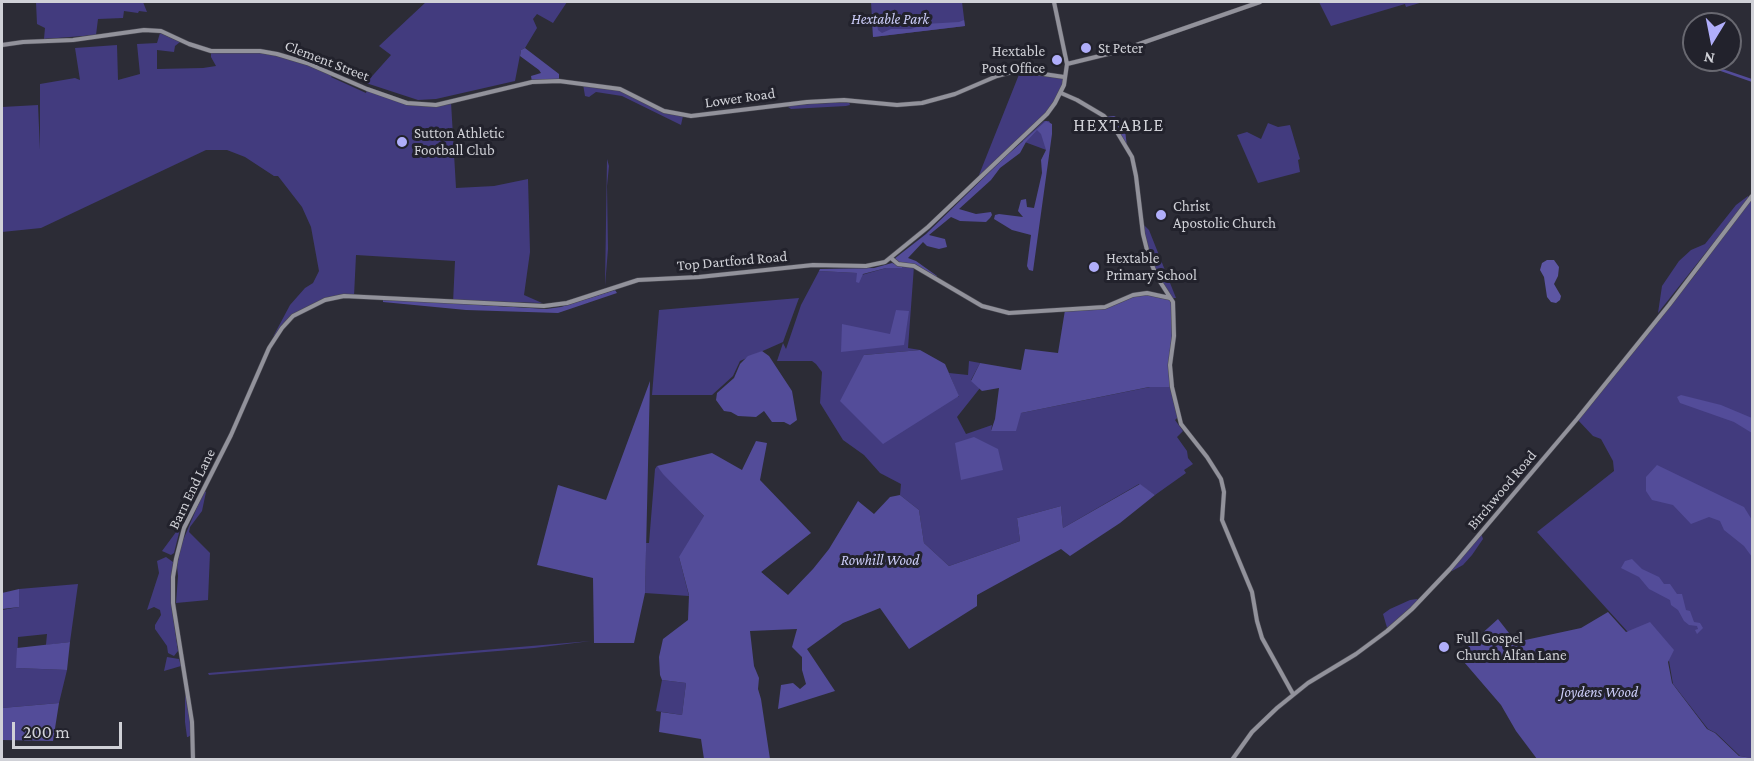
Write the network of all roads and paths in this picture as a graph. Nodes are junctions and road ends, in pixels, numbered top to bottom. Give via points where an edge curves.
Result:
1 (1054, 2) edge
2 (1260, 2) edge
3 (2, 45) edge
4 (1067, 64) junction
5 (1064, 77) junction
6 (1061, 93) junction
7 (465, 98) joint
8 (1752, 196) edge
9 (891, 258) junction
10 (325, 300) joint
11 (1173, 302) junction
12 (1293, 694) junction
13 (194, 759) edge
14 (1232, 759) edge

1 - 4 street
2 - 4 street via 1116,52
3 - 7 street, Clement Street via 161,31 211,51 277,54 407,103 436,105
4 - 5 street, Top Dartford Road
5 - 6 street, Top Dartford Road
5 - 7 street, Lower Road via 1020,72 997,76 922,103 807,102 692,116 664,111 620,88 559,81 532,81
6 - 9 street, Top Dartford Road via 1047,114
6 - 11 street via 1104,116 1127,148 1136,176 1149,258
8 - 12 street, Birchwood Road via 1577,419 1450,570 1388,631
9 - 10 street, Top Dartford Road via 866,266 816,265 638,280 567,303 543,306 354,296
9 - 11 street via 898,264 914,266 982,306 1010,313 1105,307 1147,292
10 - 13 street, Barn End Lane via 293,316 272,343 179,545 173,603
11 - 12 street via 1170,365 1181,424 1221,478 1222,519 1252,592 1262,638
12 - 14 street, Birchwood Road via 1262,721

